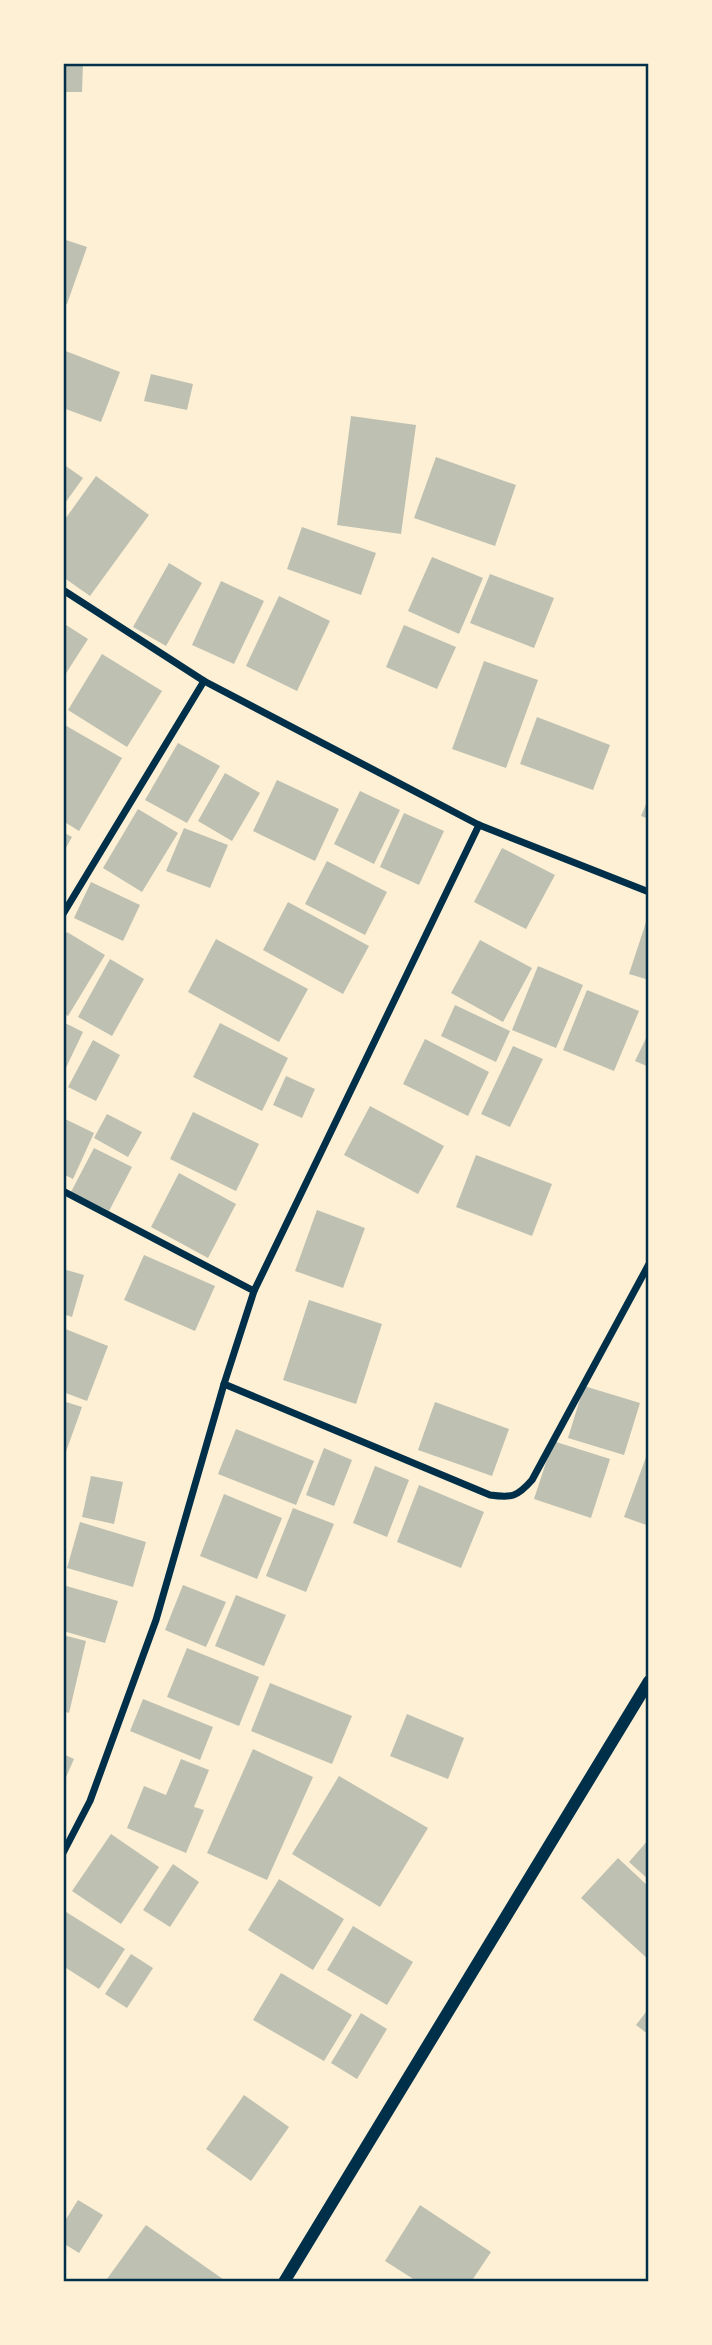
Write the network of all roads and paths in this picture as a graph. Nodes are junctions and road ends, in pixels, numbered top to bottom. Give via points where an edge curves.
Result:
1 (63, 590) edge
2 (204, 681) junction
3 (479, 825) junction
4 (649, 892) edge
5 (63, 914) edge
6 (63, 1191) edge
7 (649, 1264) edge
8 (254, 1290) junction
9 (224, 1384) junction
10 (649, 1681) edge
11 (63, 1853) edge
12 (284, 2282) edge

1 - 2 street
2 - 3 street
2 - 5 street
3 - 4 street
3 - 8 street
6 - 8 street
7 - 9 street via 532,1480 520,1493 506,1497
8 - 9 street
9 - 11 street via 156,1620 90,1801
10 - 12 street

